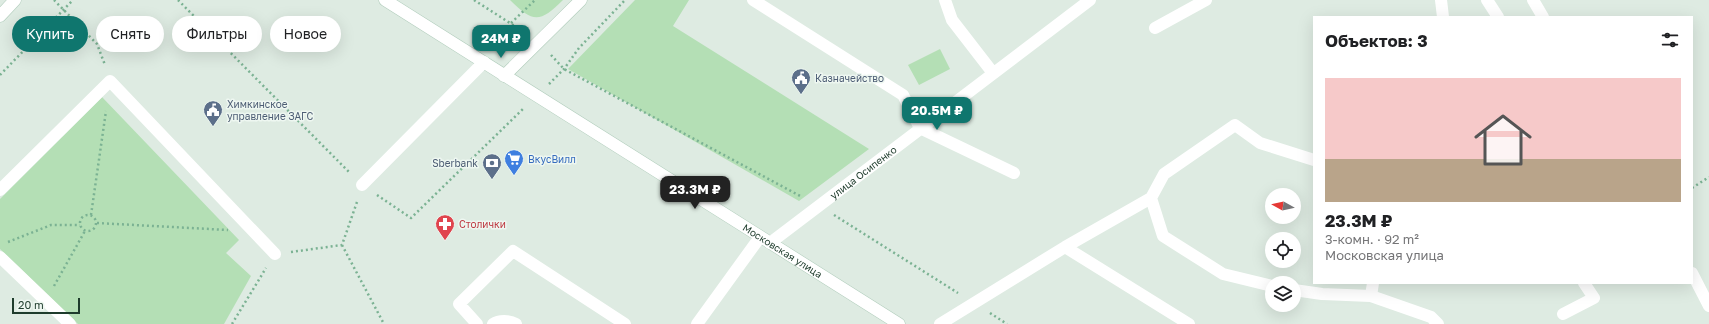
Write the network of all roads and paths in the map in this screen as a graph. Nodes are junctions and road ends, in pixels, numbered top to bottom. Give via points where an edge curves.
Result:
1 (16, 0) edge
2 (54, 0) edge
3 (73, 0) edge
4 (178, 0) edge
5 (385, 0) edge
6 (474, 0) edge
7 (535, 0) edge
8 (581, 0) edge
9 (625, 0) edge
10 (755, 0) edge
11 (945, 0) edge
12 (1090, 0) edge
13 (1206, 0) edge
14 (1441, 0) edge
15 (1487, 0) edge
16 (1533, 0) edge
17 (1185, 5) edge
18 (64, 10) junction
19 (0, 16) edge
20 (1443, 16) edge
21 (1497, 16) edge
22 (1542, 16) edge
23 (1155, 28) dead end
24 (484, 62) junction
25 (993, 73) junction
26 (0, 75) edge
27 (504, 76) junction
28 (110, 81) junction
29 (510, 122) dead end
30 (920, 128) junction
31 (1313, 160) edge
32 (1014, 172) dead end
33 (1709, 177) edge
34 (362, 185) junction
35 (1693, 187) edge
36 (0, 190) edge
37 (1151, 198) junction
38 (818, 206) junction
39 (90, 215) junction
40 (97, 223) junction
41 (80, 225) junction
42 (85, 231) junction
43 (254, 231) junction
44 (765, 240) junction
45 (7, 242) dead end
46 (342, 245) junction
47 (1065, 247) junction
48 (275, 254) junction
49 (0, 257) edge
50 (1693, 275) edge
51 (1265, 284) edge
52 (1373, 284) edge
53 (1585, 284) edge
54 (1301, 291) edge
55 (1371, 296) junction
56 (46, 300) junction
57 (973, 303) junction
58 (1709, 306) edge
59 (1563, 314) dead end
60 (70, 324) edge
61 (232, 324) edge
62 (384, 324) edge
63 (477, 324) edge
64 (493, 324) edge
65 (516, 324) edge
66 (625, 324) edge
67 (697, 324) edge
68 (899, 324) edge
69 (940, 324) edge
70 (1189, 324) edge
71 (1438, 324) edge

1 - 19 street
2 - 18 path
3 - 18 path
4 - 34 path
5 - 24 street
6 - 7 path via 511,23
8 - 27 street
9 - 38 path via 579,48 564,69
10 - 30 street via 903,95
11 - 25 street via 952,20
12 - 25 street, улица Осипенко
13 - 17 street
14 - 20 street
15 - 21 street
16 - 22 street
17 - 23 street
18 - 26 path
18 - 28 path via 97,44
24 - 27 street, Московская улица
24 - 34 street
25 - 30 street, улица Осипенко
27 - 44 street, Московская улица
28 - 36 street
28 - 39 path
28 - 43 street
29 - 34 path via 411,218
30 - 32 street
30 - 38 street, улица Осипенко
31 - 37 street via 1260,143 1235,125 1164,174
33 - 35 path
34 - 46 path
37 - 47 street
37 - 51 street via 1163,236 1223,274
38 - 44 street, улица Осипенко
38 - 57 path
39 - 40 path
39 - 41 path via 83,217
40 - 42 path via 93,230
40 - 43 path
41 - 42 path
41 - 45 path via 52,226
42 - 56 path
43 - 48 street
44 - 67 street, улица Осипенко
44 - 68 street, Московская улица
46 - 48 path
46 - 62 path
47 - 57 street
47 - 70 street
48 - 61 path
49 - 56 street
50 - 58 street
52 - 55 street
53 - 59 street via 1594,298
54 - 55 street
55 - 71 street via 1430,317
56 - 60 street
57 - 69 street
63 - 66 street via 458,304 513,251
64 - 65 street via 497,321

